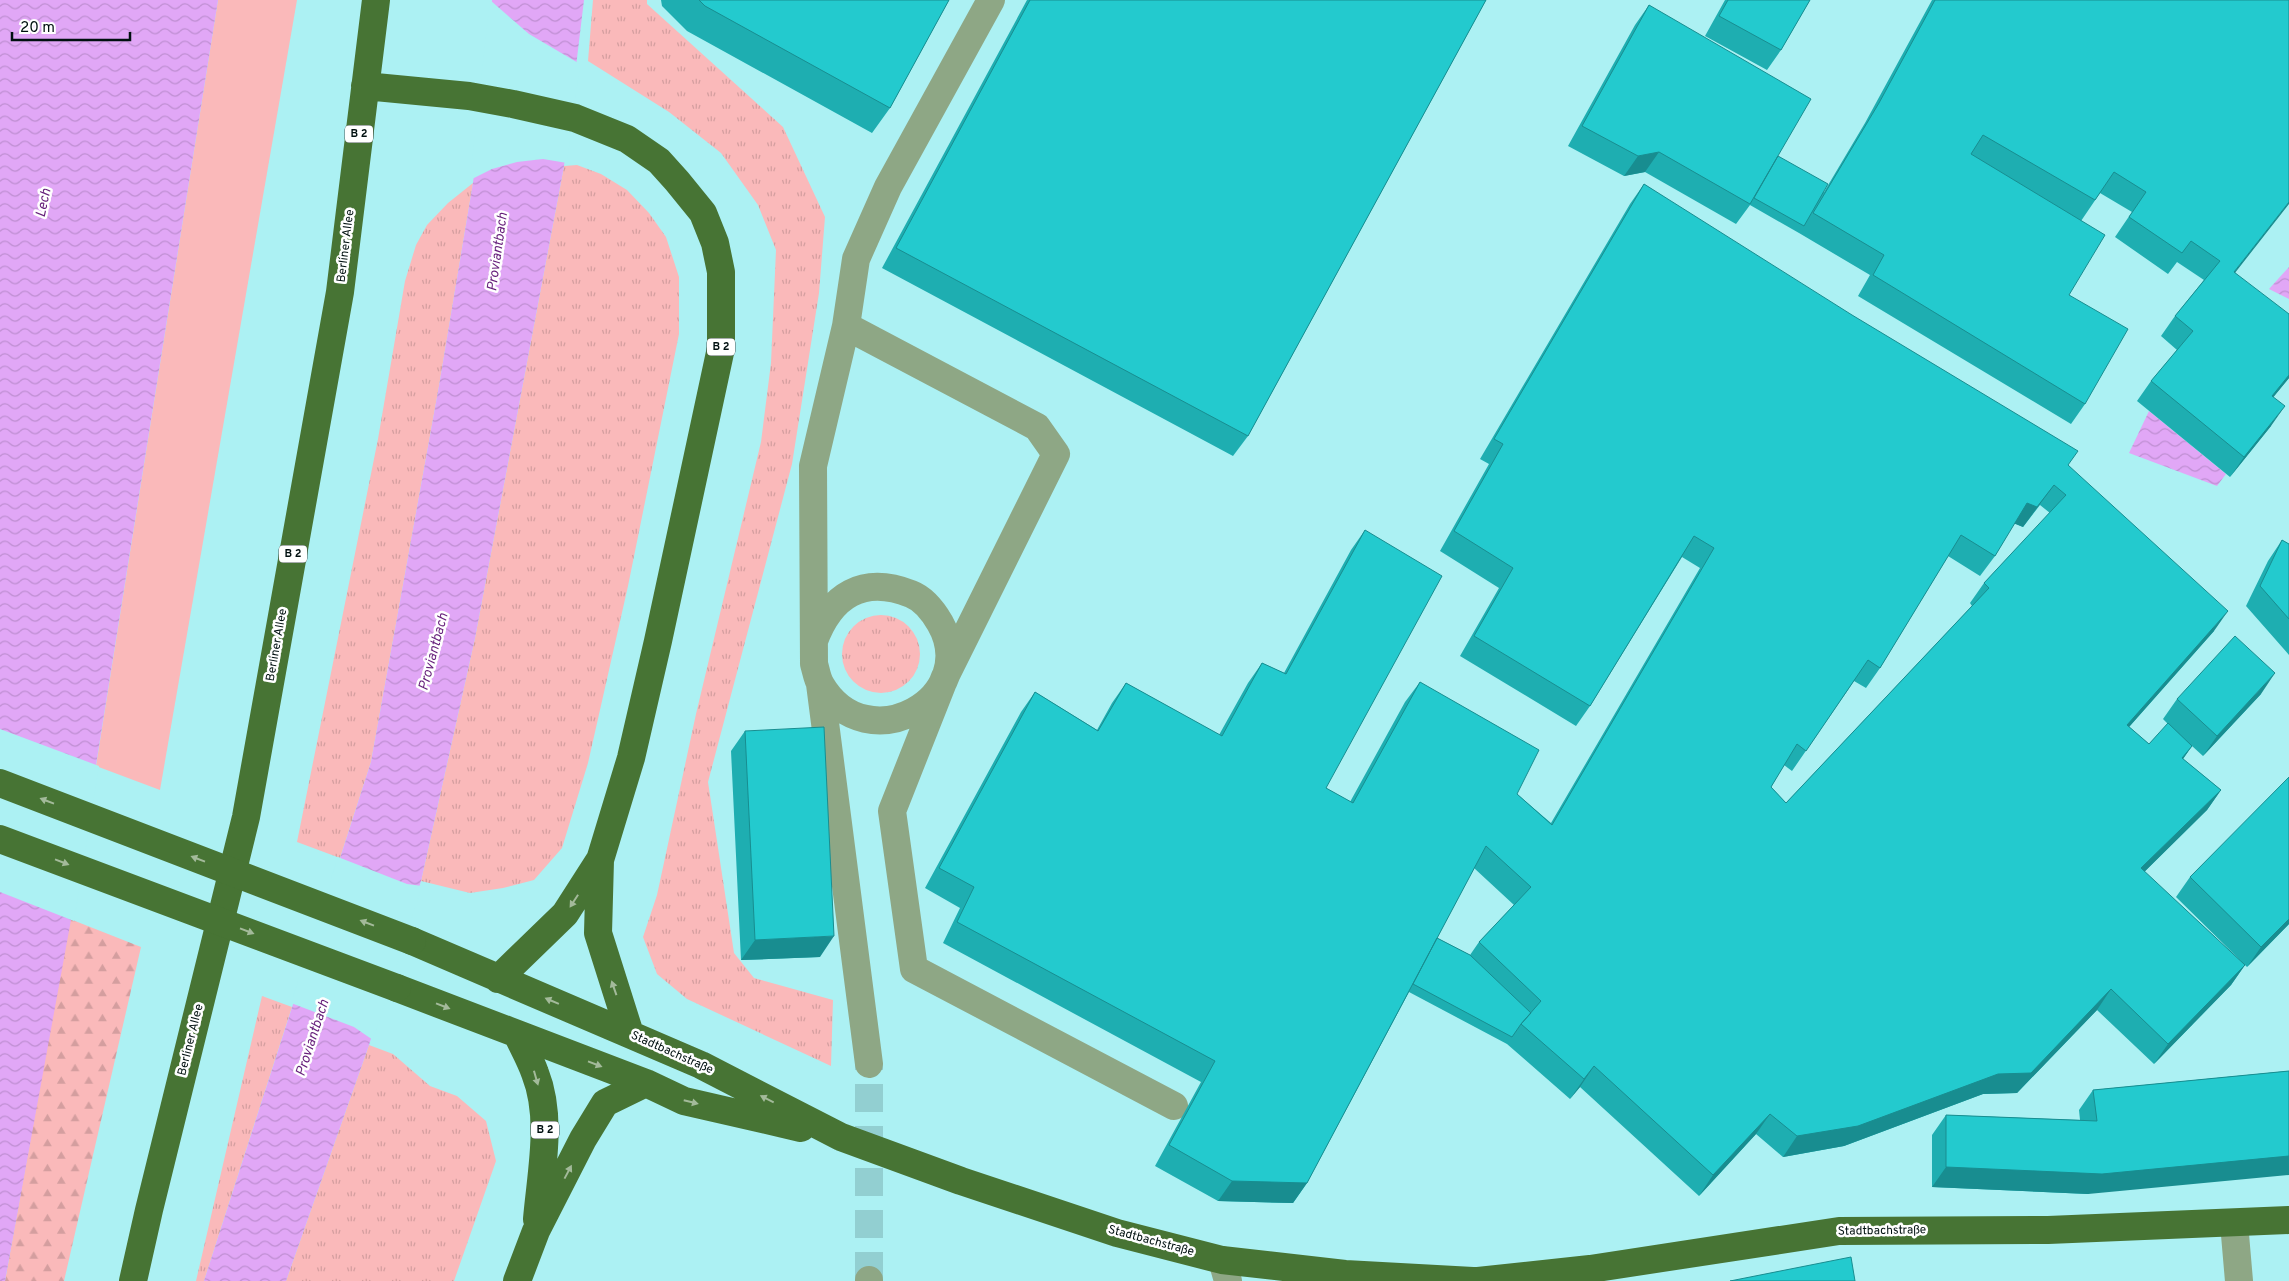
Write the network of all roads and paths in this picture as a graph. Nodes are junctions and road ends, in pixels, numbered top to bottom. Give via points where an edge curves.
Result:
1 (376, 0) edge
2 (991, 0) edge
3 (365, 86) junction
4 (846, 326) junction
5 (814, 642) junction
6 (945, 677) junction
7 (820, 684) junction
8 (0, 784) edge
9 (0, 838) edge
10 (600, 860) junction
11 (498, 978) junction
12 (516, 1034) junction
13 (630, 1034) junction
14 (869, 1064) tunnel mouth
15 (646, 1083) junction
16 (1174, 1106) dead end
17 (841, 1137) junction
18 (2289, 1220) edge
19 (2234, 1223) junction
20 (536, 1231) junction
21 (1225, 1271) edge
22 (1591, 1275) edge
23 (133, 1281) edge
24 (517, 1281) edge
25 (1474, 1281) edge
26 (1478, 1281) edge
27 (2239, 1281) edge

1 - 3 main road, Berliner Allee / B 2
2 - 4 lane via 888,187 856,259
3 - 10 main road, B 2 via 469,96 575,118 627,139 659,161 703,213 714,243 721,272 721,348 631,758
3 - 23 main road, Berliner Allee / B 2 via 340,292 246,817
4 - 5 lane via 814,466
4 - 6 lane via 1037,428 1056,454
5 - 6 lane via 822,621 835,604 853,592 874,587 895,588 916,596 933,611 944,631 949,654
5 - 7 lane via 814,664
6 - 7 lane via 934,697 916,712 894,720 871,721 850,714 833,701
6 - 16 lane via 892,811 914,969
7 - 14 lane
11 -> 8 main road, Stadtbachstraße, bridge via 412,941
9 -> 12 main road, Stadtbachstraße, bridge
10 -> 11 main road, B 2 via 565,914
13 -> 10 main road via 598,933
13 -> 11 main road, Stadtbachstraße
12 -> 15 main road, Stadtbachstraße
12 -> 20 main road, B 2 via 536,1073 544,1106
17 -> 13 main road, Stadtbachstraße via 701,1065
15 -> 17 main road, Stadtbachstraße via 684,1101
20 -> 15 main road via 605,1103
17 - 21 main road, Stadtbachstraße
18 - 19 main road, Stadtbachstraße
19 - 22 main road, Stadtbachstraße via 2048,1230 1839,1231
19 - 27 lane
20 - 24 main road, B 2
21 - 25 main road, Stadtbachstraße
22 - 26 main road, Stadtbachstraße

